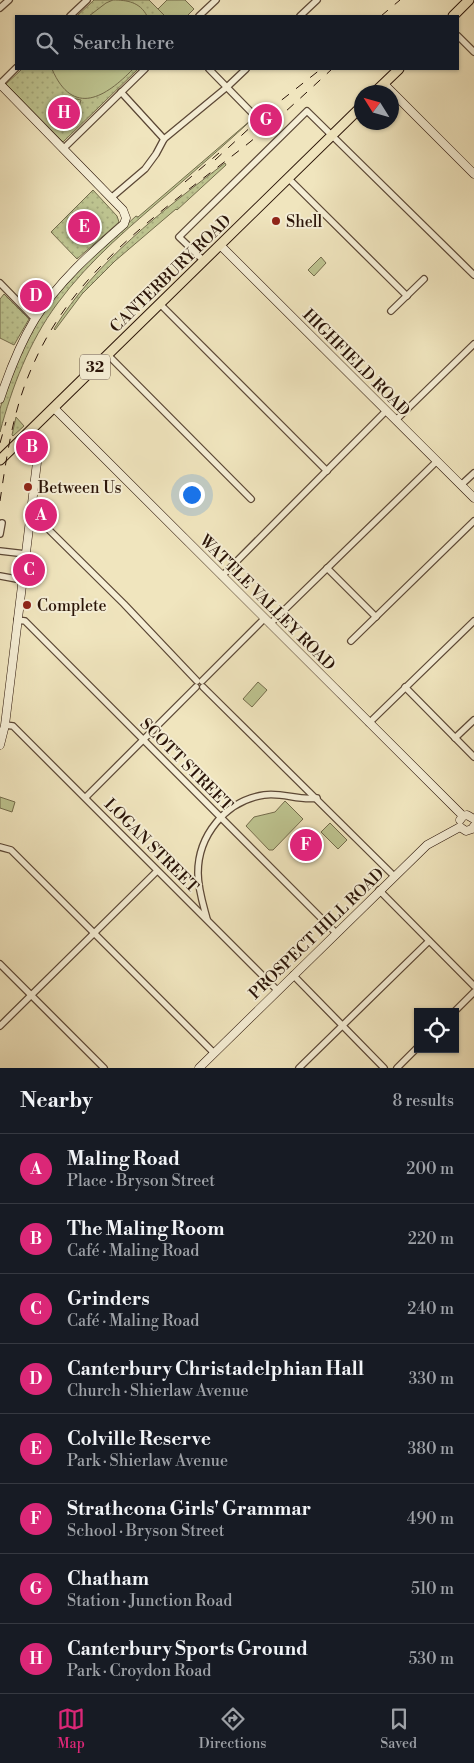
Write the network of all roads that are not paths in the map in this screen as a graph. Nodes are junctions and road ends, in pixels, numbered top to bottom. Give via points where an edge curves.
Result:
1 (8, 0) edge
2 (87, 0) edge
3 (216, 0) edge
4 (317, 0) edge
5 (469, 0) edge
6 (0, 8) edge
7 (71, 15) edge
8 (200, 15) edge
9 (301, 15) edge
10 (454, 15) edge
11 (459, 37) edge
12 (474, 52) edge
13 (15, 69) edge
14 (144, 70) edge
15 (210, 70) edge
16 (245, 70) edge
17 (398, 70) edge
18 (0, 84) edge
19 (384, 84) joint
20 (227, 87) junction
21 (120, 92) junction
22 (253, 114) dead end
23 (354, 114) edge
24 (332, 135) junction
25 (164, 139) junction
26 (63, 149) junction
27 (474, 174) edge
28 (288, 178) junction
29 (111, 198) junction
30 (220, 245) junction
31 (204, 261) junction
32 (474, 275) edge
33 (424, 279) dead end
34 (0, 283) edge
35 (407, 296) junction
36 (160, 304) junction
37 (391, 311) dead end
38 (35, 319) junction
39 (474, 344) edge
40 (108, 355) junction
41 (0, 399) edge
42 (54, 408) junction
43 (386, 410) junction
44 (396, 420) junction
45 (31, 430) junction
46 (1, 458) edge
47 (437, 461) junction
48 (326, 470) junction
49 (474, 472) edge
50 (461, 485) junction
51 (474, 498) edge
52 (251, 499) dead end
53 (30, 518) junction
54 (474, 521) edge
55 (2, 523) dead end
56 (0, 534) edge
57 (0, 551) edge
58 (26, 554) junction
59 (327, 568) junction
60 (0, 576) edge
61 (222, 576) junction
62 (22, 580) junction
63 (376, 617) junction
64 (17, 620) junction
65 (474, 620) edge
66 (267, 622) junction
67 (352, 641) dead end
68 (198, 683) junction
69 (405, 688) junction
70 (474, 720) edge
71 (369, 723) junction
72 (5, 724) junction
73 (455, 738) junction
74 (144, 740) junction
75 (0, 745) edge
76 (474, 757) edge
77 (86, 797) junction
78 (317, 798) junction
79 (462, 816) junction
80 (220, 818) junction
81 (474, 823) edge
82 (460, 827) junction
83 (0, 847) edge
84 (157, 871) junction
85 (394, 876) junction
86 (379, 890) junction
87 (201, 896) junction
88 (190, 904) junction
89 (207, 921) junction
90 (94, 933) junction
91 (336, 933) junction
92 (430, 941) junction
93 (0, 964) edge
94 (293, 975) junction
95 (474, 986) edge
96 (277, 990) junction
97 (474, 992) edge
98 (32, 995) junction
99 (458, 1008) edge
100 (0, 1026) edge
101 (342, 1026) junction
102 (414, 1051) edge
103 (214, 1053) junction
104 (104, 1068) edge
105 (199, 1068) edge
106 (299, 1068) edge
107 (384, 1068) edge
108 (397, 1068) edge

1 - 6 street
2 - 7 street
3 - 8 street
4 - 9 street
5 - 10 main road
11 - 12 street
13 - 18 street
14 - 21 street
15 - 20 street
16 - 20 street
17 - 19 main road
18 - 26 street
19 - 27 street
20 - 22 street
20 - 25 street
21 - 25 street
21 - 26 street
23 - 24 main road, CANTERBURY ROAD / 32
24 - 28 main road, CANTERBURY ROAD / 32
24 - 31 street via 307,111 179,236
24 - 32 street
25 - 29 street via 145,168
26 - 29 street
28 - 30 main road, CANTERBURY ROAD / 32
28 - 35 street
29 - 38 street via 123,210 124,224 68,276
30 - 31 main road, CANTERBURY ROAD / 32
30 - 43 street, HIGHFIELD ROAD
31 - 36 main road, CANTERBURY ROAD / 32
33 - 35 street
34 - 38 street
35 - 37 street
36 - 40 main road, CANTERBURY ROAD / 32
36 - 48 street
38 - 41 street via 8,374
39 - 44 street
40 - 42 main road, CANTERBURY ROAD / 32
40 - 52 street
42 - 45 main road, CANTERBURY ROAD / 32
42 - 61 street, WATTLE VALLEY ROAD
43 - 44 street, HIGHFIELD ROAD
43 - 48 street
44 - 47 street, HIGHFIELD ROAD
45 - 46 main road, CANTERBURY ROAD / 32
45 - 53 street via 39,446
47 - 50 street, HIGHFIELD ROAD
47 - 59 street
48 - 61 street
49 - 50 street
50 - 51 street, HIGHFIELD ROAD
53 - 58 street
53 - 68 street via 38,519
54 - 63 street
55 - 56 street
57 - 58 street
58 - 62 street
59 - 63 street
59 - 66 street
60 - 62 street
61 - 66 street, WATTLE VALLEY ROAD
62 - 64 street
63 - 67 street
64 - 72 street
64 - 74 street, SCOTT STREET via 25,621
65 - 69 street
66 - 68 street
66 - 71 street, WATTLE VALLEY ROAD
68 - 74 street
68 - 78 street via 198,689 203,688
69 - 71 street
69 - 73 street
70 - 73 street
71 - 79 street, WATTLE VALLEY ROAD
72 - 75 street
72 - 77 street, LOGAN STREET via 13,726
73 - 76 street
74 - 77 street
74 - 80 street, SCOTT STREET
77 - 84 street, LOGAN STREET
78 - 80 street via 264,795 249,799
78 - 85 street
79 - 81 street via 467,815
79 - 82 street
80 - 87 street via 202,846 198,872
80 - 91 street, SCOTT STREET
81 - 82 street via 466,830
82 - 85 street, PROSPECT HILL ROAD via 427,845
83 - 90 street via 11,850
84 - 88 street, LOGAN STREET
84 - 90 street
85 - 86 street, PROSPECT HILL ROAD
86 - 91 street, PROSPECT HILL ROAD
86 - 92 street
87 - 88 street via 198,902
87 - 89 street
88 - 89 street, LOGAN STREET
89 - 96 street, LOGAN STREET
90 - 98 street
90 - 103 street
91 - 94 street, PROSPECT HILL ROAD
92 - 95 street
92 - 101 street
93 - 98 street
94 - 96 street, PROSPECT HILL ROAD
94 - 101 street
96 - 103 street, PROSPECT HILL ROAD
97 - 99 street
98 - 100 street
98 - 104 street
101 - 106 street
101 - 107 street
102 - 108 street
103 - 105 street, PROSPECT HILL ROAD

